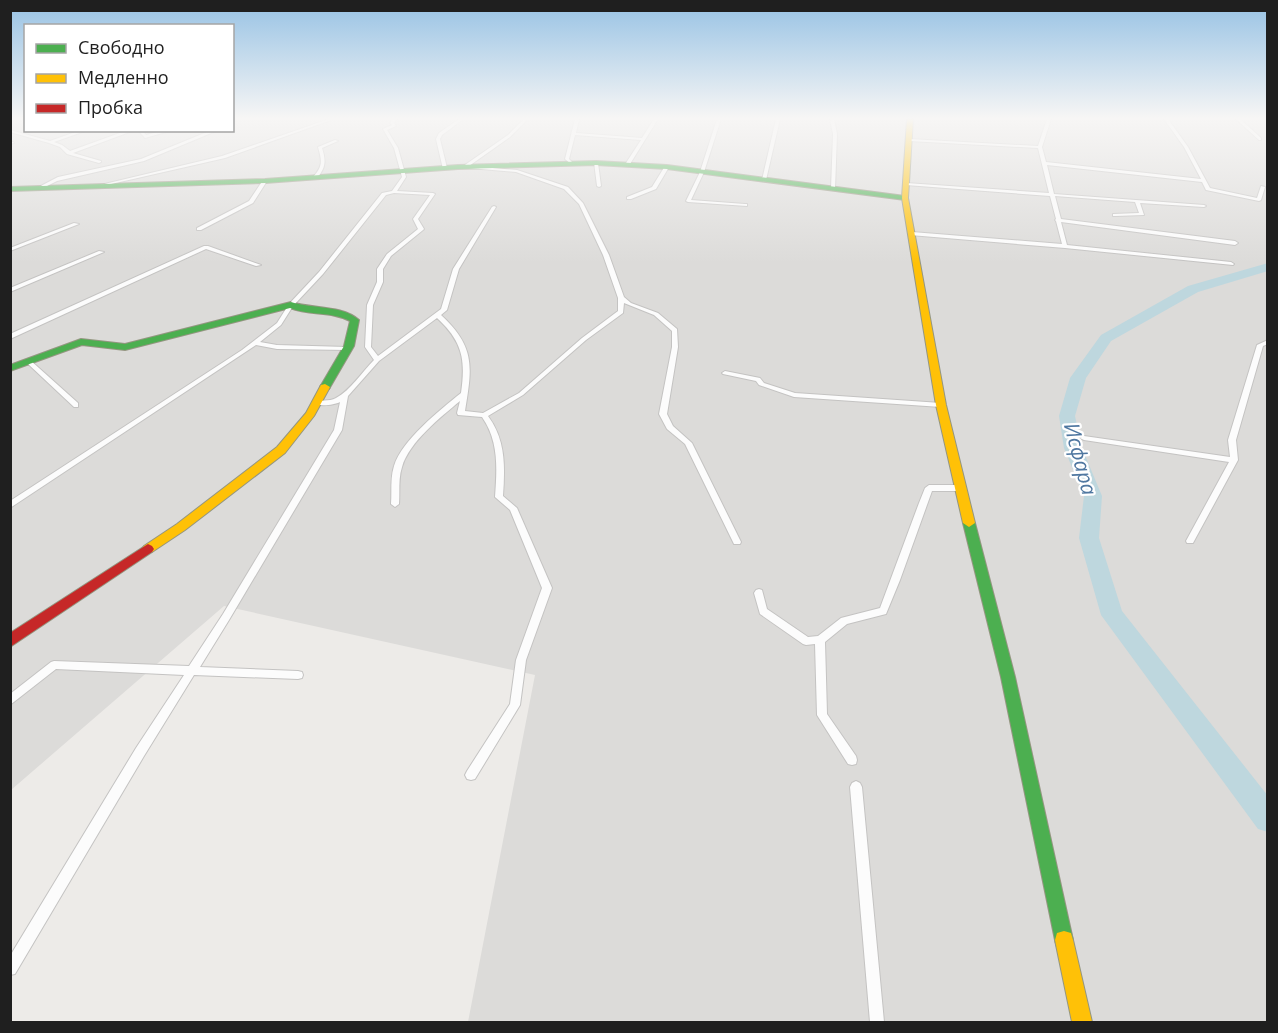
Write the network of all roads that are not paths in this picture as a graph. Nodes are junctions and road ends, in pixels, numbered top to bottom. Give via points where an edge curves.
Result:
1 (87, 167) edge
2 (111, 167) edge
3 (179, 167) edge
4 (324, 167) edge
5 (402, 167) edge
6 (460, 167) edge
7 (467, 167) edge
8 (597, 167) edge
9 (667, 167) edge
10 (668, 167) edge
11 (704, 167) edge
12 (767, 167) edge
13 (834, 167) edge
14 (907, 167) edge
15 (1045, 167) edge
16 (1081, 167) edge
17 (1196, 167) edge
18 (444, 168) joint
19 (403, 171) junction
20 (702, 172) junction
21 (315, 177) junction
22 (56, 180) junction
23 (265, 180) junction
24 (764, 180) junction
25 (1203, 181) junction
26 (906, 184) junction
27 (98, 186) junction
28 (599, 186) dead end
29 (39, 188) junction
30 (1263, 188) dead end
31 (833, 189) junction
32 (10, 191) edge
33 (394, 192) junction
34 (1051, 194) junction
35 (629, 198) dead end
36 (904, 198) junction
37 (1136, 200) junction
38 (745, 205) dead end
39 (1204, 206) dead end
40 (494, 207) dead end
41 (1115, 215) dead end
42 (1057, 220) junction
43 (76, 224) dead end
44 (199, 229) dead end
45 (912, 234) junction
46 (1235, 243) dead end
47 (1065, 246) junction
48 (10, 250) edge
49 (100, 252) dead end
50 (1231, 264) dead end
51 (258, 266) dead end
52 (10, 290) edge
53 (621, 298) junction
54 (291, 305) junction
55 (437, 315) junction
56 (10, 337) edge
57 (1268, 342) edge
58 (255, 343) junction
59 (347, 349) junction
60 (377, 360) junction
61 (28, 361) junction
62 (10, 369) edge
63 (725, 373) dead end
64 (465, 393) junction
65 (345, 396) junction
66 (317, 403) junction
67 (76, 405) dead end
68 (941, 405) junction
69 (484, 415) junction
70 (1084, 438) dead end
71 (1234, 460) junction
72 (960, 488) junction
73 (395, 504) dead end
74 (10, 505) edge
75 (1190, 541) dead end
76 (737, 542) dead end
77 (759, 593) dead end
78 (10, 640) edge
79 (820, 640) junction
80 (192, 672) junction
81 (298, 675) dead end
82 (10, 701) edge
83 (852, 760) dead end
84 (471, 775) dead end
85 (856, 787) dead end
86 (10, 969) edge
87 (877, 1023) edge
88 (1082, 1023) edge

1 - 22 street
2 - 22 street
3 - 27 street
4 - 21 street
5 - 19 street
6 - 18 main road
7 - 53 street via 517,171 566,188 581,203
8 - 28 street
9 - 35 street via 654,188
10 - 20 main road
11 - 20 street
12 - 24 street
13 - 31 street
14 - 26 main road
15 - 34 street
16 - 25 street
17 - 25 street
18 - 19 main road
19 - 21 main road
19 - 33 street via 405,177
20 - 24 main road
20 - 38 street via 688,201
21 - 23 main road
22 - 29 street
23 - 27 main road
23 - 44 street via 251,202
24 - 31 main road
25 - 30 street via 1208,189 1259,200
26 - 34 street
26 - 36 main road
27 - 29 main road
29 - 32 main road
31 - 36 main road
33 - 54 street via 384,194
33 - 60 street via 433,194 415,219 421,229 389,255 380,269 380,282 370,305 368,346
34 - 37 street
34 - 42 street
36 - 45 main road
37 - 39 street
37 - 41 street via 1142,214
40 - 55 street via 456,269 444,310
42 - 46 street
42 - 47 street
43 - 48 street
45 - 47 street
45 - 68 main road
47 - 50 street
49 - 52 street
51 - 56 street via 206,247
53 - 69 street via 621,312 521,394
53 - 76 street via 656,314 675,330 663,414 670,427 688,443
54 - 58 street via 279,324
54 - 59 main road via 299,309 341,311 355,320
54 - 61 main road via 125,347 81,342
55 - 60 street
55 - 64 street via 452,327 465,350 469,369
57 - 71 street via 1260,345 1232,440
58 - 59 street
58 - 74 street
59 - 66 main road
60 - 65 street
61 - 62 main road
61 - 67 street
63 - 68 street via 758,379 761,384 794,395
64 - 69 street via 461,413
64 - 73 street via 422,432 398,465
65 - 66 street via 335,402
65 - 80 street via 338,430
66 - 78 main road via 281,450 181,527
68 - 72 main road
69 - 84 street via 493,426 502,459 499,497 513,508 547,588 521,660 515,705
70 - 71 street
71 - 75 street
72 - 79 street via 929,488 883,610 844,621
72 - 88 main road via 1008,677
77 - 79 street via 763,611 806,641
79 - 83 street via 822,715
80 - 81 street
80 - 82 street via 54,665
80 - 86 street
85 - 87 street

